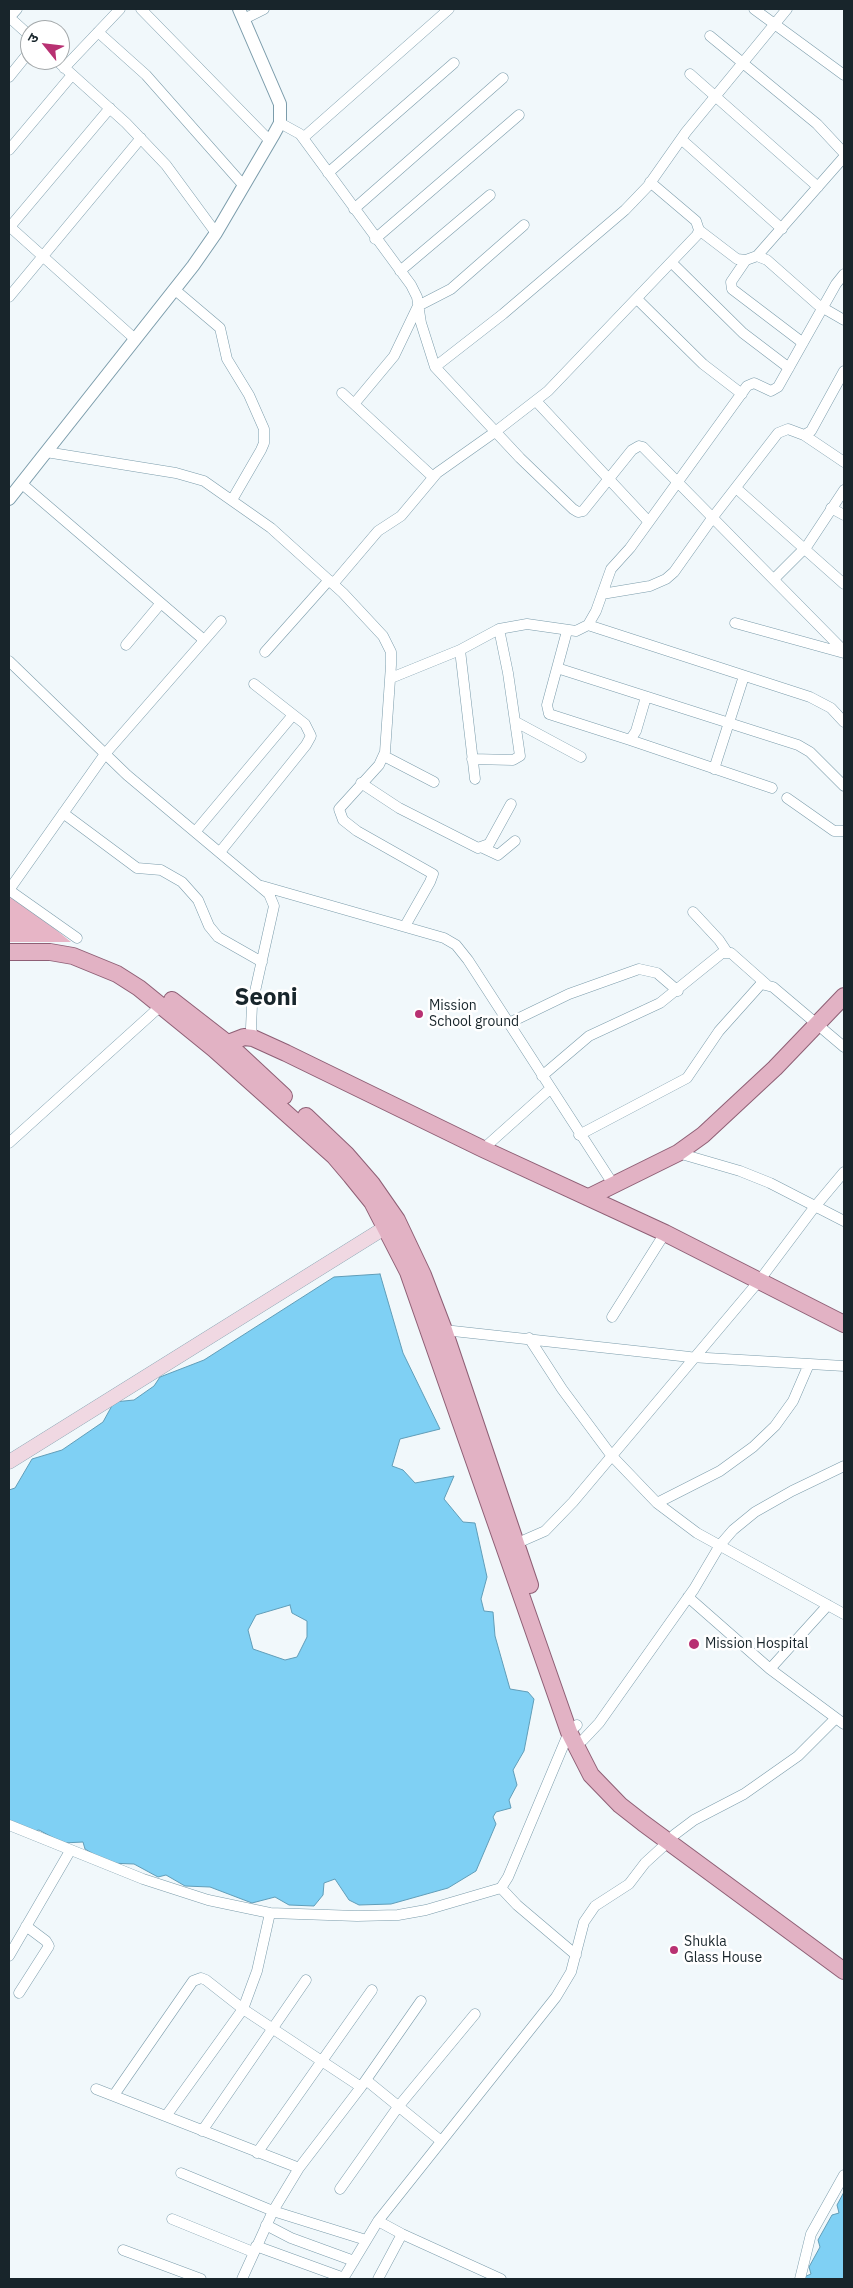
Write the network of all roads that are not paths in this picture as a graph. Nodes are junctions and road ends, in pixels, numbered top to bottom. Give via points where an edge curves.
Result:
1 (18, 9) edge
2 (119, 9) edge
3 (141, 9) edge
4 (264, 9) edge
5 (449, 9) edge
6 (754, 9) edge
7 (788, 9) edge
8 (241, 14) edge
9 (9, 17) edge
10 (776, 23) junction
11 (20, 27) edge
12 (98, 32) junction
13 (710, 36) dead end
14 (9, 59) edge
15 (70, 62) edge
16 (454, 62) dead end
17 (20, 63) edge
18 (744, 64) junction
19 (17, 66) junction
20 (66, 70) edge
21 (690, 74) dead end
22 (72, 75) junction
23 (844, 75) edge
24 (9, 76) edge
25 (503, 78) dead end
26 (715, 97) junction
27 (110, 108) junction
28 (518, 115) dead end
29 (280, 123) junction
30 (141, 138) junction
31 (303, 138) junction
32 (681, 140) junction
33 (270, 141) junction
34 (9, 150) edge
35 (844, 153) edge
36 (844, 157) edge
37 (328, 173) junction
38 (650, 182) junction
39 (244, 186) junction
40 (818, 187) junction
41 (490, 195) dead end
42 (354, 209) junction
43 (524, 225) dead end
44 (9, 227) edge
45 (782, 229) junction
46 (700, 230) junction
47 (216, 233) junction
48 (375, 239) junction
49 (43, 255) junction
50 (757, 256) junction
51 (746, 260) junction
52 (671, 262) junction
53 (400, 271) junction
54 (844, 274) edge
55 (174, 289) junction
56 (9, 297) edge
57 (637, 299) junction
58 (418, 306) junction
59 (822, 308) junction
60 (844, 320) edge
61 (135, 339) junction
62 (803, 343) junction
63 (435, 367) junction
64 (789, 368) junction
65 (844, 371) edge
66 (342, 393) dead end
67 (742, 394) junction
68 (536, 401) junction
69 (354, 404) junction
70 (495, 432) junction
71 (804, 435) junction
72 (46, 452) junction
73 (844, 462) edge
74 (432, 477) junction
75 (607, 479) junction
76 (678, 482) junction
77 (21, 483) junction
78 (736, 488) junction
79 (844, 490) edge
80 (9, 499) edge
81 (232, 500) junction
82 (831, 508) junction
83 (844, 515) edge
84 (713, 517) junction
85 (648, 521) junction
86 (805, 548) junction
87 (774, 579) junction
88 (331, 582) junction
89 (844, 584) edge
90 (602, 594) junction
91 (161, 603) junction
92 (221, 621) dead end
93 (735, 623) dead end
94 (588, 625) junction
95 (500, 629) junction
96 (567, 631) junction
97 (204, 640) junction
98 (126, 645) dead end
99 (460, 650) junction
100 (265, 652) dead end
101 (844, 652) edge
102 (9, 661) edge
103 (557, 668) junction
104 (744, 676) junction
105 (391, 678) junction
106 (254, 684) dead end
107 (646, 697) junction
108 (293, 715) junction
109 (516, 722) junction
110 (844, 722) edge
111 (730, 723) junction
112 (630, 740) junction
113 (105, 754) junction
114 (384, 756) junction
115 (581, 757) dead end
116 (472, 759) junction
117 (714, 769) junction
118 (474, 779) dead end
119 (434, 782) dead end
120 (360, 783) junction
121 (844, 786) edge
122 (772, 788) dead end
123 (787, 798) dead end
124 (511, 804) dead end
125 (63, 813) junction
126 (844, 831) edge
127 (196, 832) junction
128 (515, 841) dead end
129 (483, 848) junction
130 (220, 852) junction
131 (259, 885) junction
132 (9, 890) edge
133 (693, 912) dead end
134 (405, 926) junction
135 (76, 938) dead end
136 (9, 943) edge
137 (9, 952) edge
138 (727, 952) junction
139 (262, 962) junction
140 (766, 984) junction
141 (678, 991) junction
142 (844, 996) edge
143 (165, 1001) junction
144 (509, 1023) junction
145 (818, 1023) junction
146 (253, 1038) junction
147 (220, 1046) junction
148 (844, 1047) edge
149 (542, 1076) junction
150 (550, 1089) junction
151 (579, 1135) junction
152 (9, 1143) edge
153 (483, 1149) junction
154 (678, 1153) junction
155 (844, 1172) edge
156 (613, 1184) junction
157 (589, 1196) junction
158 (815, 1207) junction
159 (844, 1221) edge
160 (391, 1223) junction
161 (665, 1233) junction
162 (759, 1281) junction
163 (612, 1317) dead end
164 (844, 1324) edge
165 (444, 1330) junction
166 (529, 1338) junction
167 (692, 1358) junction
168 (809, 1364) junction
169 (844, 1366) edge
170 (611, 1456) junction
171 (9, 1462) edge
172 (844, 1466) edge
173 (657, 1503) junction
174 (720, 1545) junction
175 (510, 1546) junction
176 (688, 1598) junction
177 (828, 1604) junction
178 (842, 1610) edge
179 (770, 1668) junction
180 (840, 1721) edge
181 (576, 1736) junction
182 (9, 1826) edge
183 (671, 1839) junction
184 (70, 1852) junction
185 (502, 1888) junction
186 (270, 1913) junction
187 (26, 1926) junction
188 (576, 1955) junction
189 (9, 1956) edge
190 (844, 1957) edge
191 (844, 1971) edge
192 (306, 1980) dead end
193 (372, 1990) dead end
194 (19, 1993) dead end
195 (421, 2001) dead end
196 (243, 2009) junction
197 (475, 2014) dead end
198 (274, 2029) junction
199 (321, 2061) junction
200 (363, 2084) junction
201 (96, 2089) dead end
202 (114, 2095) junction
203 (398, 2107) junction
204 (166, 2116) junction
205 (202, 2131) junction
206 (441, 2141) junction
207 (257, 2153) junction
208 (299, 2168) junction
209 (181, 2173) dead end
210 (844, 2175) edge
211 (340, 2189) dead end
212 (273, 2211) junction
213 (172, 2219) dead end
214 (378, 2221) junction
215 (266, 2225) junction
216 (402, 2234) junction
217 (366, 2240) junction
218 (254, 2249) junction
219 (123, 2250) dead end
220 (354, 2261) junction
221 (201, 2279) edge
222 (242, 2279) edge
223 (343, 2279) edge
224 (378, 2279) edge
225 (501, 2279) edge
226 (800, 2279) edge

1 - 9 street
2 - 12 street
3 - 33 street
4 - 8 street
5 - 31 street
6 - 10 street
7 - 10 street
8 - 29 street via 280,104
9 - 11 street
10 - 18 street
10 - 23 street
12 - 15 street
12 - 39 street via 146,75
13 - 18 street
14 - 19 street
16 - 37 street
17 - 19 street
18 - 26 street
18 - 35 street via 817,124
19 - 24 street
20 - 22 street
21 - 26 street
22 - 27 street
22 - 34 street
25 - 42 street
26 - 32 street
26 - 40 street
27 - 30 street
27 - 44 street
28 - 48 street
29 - 31 street
29 - 33 street
30 - 47 street via 172,172
30 - 49 street
31 - 37 street
32 - 38 street
32 - 45 street
33 - 39 street
36 - 40 street
37 - 42 street
38 - 46 street via 696,221
38 - 63 street via 625,210 576,253
39 - 47 street
40 - 45 street
41 - 53 street
42 - 48 street
43 - 58 street via 451,289
44 - 49 street
45 - 50 street
46 - 51 street via 737,259
46 - 52 street
47 - 55 street
48 - 53 street
49 - 56 street
49 - 61 street
50 - 51 street
50 - 59 street via 767,260
51 - 62 street via 731,282 732,289
52 - 57 street
52 - 64 street via 743,334
53 - 58 street via 415,291
54 - 59 street
55 - 61 street
55 - 81 street via 220,328 227,360 249,395 264,429 261,450
57 - 67 street via 703,364
57 - 68 street
58 - 63 street
58 - 69 street via 394,356
59 - 60 street
59 - 62 street
61 - 72 street
62 - 64 street
63 - 70 street
64 - 67 street via 775,390 754,383 747,386
65 - 71 street via 814,426
66 - 69 street
67 - 76 street
68 - 70 street
68 - 75 street
69 - 74 street
70 - 74 street
70 - 75 street via 578,512 586,508
71 - 73 street
71 - 78 street via 788,429 778,433
72 - 77 street
72 - 81 street via 191,476
74 - 88 street via 401,516 378,531
75 - 76 street via 639,446
75 - 85 street
76 - 84 street
76 - 85 street
77 - 80 street
77 - 91 street
78 - 84 street
78 - 86 street
79 - 82 street
81 - 88 street via 271,528
82 - 83 street
82 - 86 street
84 - 87 street
84 - 90 street via 666,579 640,588
85 - 90 street via 611,569
86 - 87 street
86 - 89 street
87 - 101 street
88 - 100 street
88 - 105 street via 374,624 387,642 391,652
90 - 94 street
91 - 97 street
91 - 98 street
92 - 97 street
93 - 101 street
94 - 96 street
94 - 104 street
95 - 96 street via 528,624
95 - 99 street
95 - 109 street
96 - 103 street
97 - 113 street
99 - 105 street
99 - 116 street
102 - 113 street
103 - 107 street
103 - 112 street via 546,705 549,714
104 - 110 street via 816,699 831,708
104 - 111 street
105 - 114 street
106 - 108 street
107 - 111 street
107 - 112 street
108 - 127 street
108 - 130 street via 310,732 308,742
109 - 115 street
109 - 116 street via 520,751 517,759
111 - 117 street
111 - 121 street via 804,748
112 - 117 street
113 - 125 street
113 - 127 street
114 - 119 street
114 - 120 street
116 - 118 street
117 - 122 street
120 - 129 street via 471,846
120 - 134 street via 341,804 339,809 343,820 432,874
123 - 126 street via 834,831
124 - 129 street via 490,844
125 - 132 street
125 - 139 street via 137,868 161,870 182,882 198,900 209,926 218,937
127 - 130 street
128 - 129 street via 498,855
130 - 131 street
131 - 134 street
131 - 139 street via 270,894 274,906
132 - 135 street
133 - 138 street
134 - 144 street via 456,945
136 - 143 main road via 45,942 78,948 135,974
137 - 143 main road via 50,952 73,956 118,974
138 - 140 street
138 - 141 street
139 - 146 street via 251,1014
140 - 145 street
140 - 151 street via 761,984 748,996 687,1078
141 - 144 street via 657,973 639,969 569,994
141 - 149 street via 660,1003 589,1036
142 - 145 main road
143 - 147 main road
143 - 152 street
144 - 149 street
145 - 148 street
145 - 154 main road via 738,1105
146 - 147 main road via 244,1037
146 - 153 main road
147 - 160 main road via 346,1154 385,1200
149 - 150 street
150 - 151 street
150 - 153 street
151 - 156 street
153 - 157 main road
154 - 156 main road
154 - 158 street via 762,1180
155 - 158 street
156 - 157 main road
157 - 161 main road
158 - 159 street
158 - 162 street
160 - 165 main road via 423,1275
160 - 171 main road
160 - 175 main road
161 - 162 main road
161 - 163 street
162 - 164 main road
162 - 167 street
165 - 166 street
165 - 175 main road
166 - 167 street
166 - 170 street
167 - 168 street
167 - 170 street
168 - 169 street
168 - 173 street via 793,1402 753,1447 720,1471
170 - 173 street
170 - 175 street via 545,1531
172 - 174 street via 755,1512
173 - 174 street via 697,1533
174 - 176 street
174 - 177 street
175 - 181 main road
176 - 179 street
176 - 181 street via 599,1723
177 - 178 street
177 - 179 street
179 - 180 street
180 - 183 street via 751,1789 694,1820
181 - 183 main road via 601,1787
181 - 185 street
182 - 184 street
183 - 188 street via 645,1863 629,1884 595,1906 584,1922
183 - 190 main road
183 - 191 main road
184 - 186 street via 208,1900
184 - 187 street
185 - 186 street via 398,1915
185 - 188 street via 517,1905
186 - 196 street via 261,1955
187 - 189 street
187 - 194 street via 49,1946
188 - 206 street via 571,1972 556,1997
192 - 198 street
193 - 199 street
195 - 200 street
196 - 198 street
196 - 202 street via 206,1980 197,1979
196 - 204 street
197 - 203 street
198 - 199 street
198 - 205 street
199 - 200 street
199 - 207 street
200 - 203 street
200 - 208 street
201 - 202 street
202 - 204 street
203 - 206 street
203 - 211 street
204 - 205 street
205 - 207 street
206 - 214 street
207 - 208 street
208 - 212 street
209 - 212 street
210 - 226 street via 811,2234
212 - 215 street
212 - 217 street
213 - 218 street
214 - 216 street
214 - 217 street
215 - 218 street
215 - 220 street via 291,2238
216 - 224 street
216 - 225 street
217 - 220 street
218 - 222 street
218 - 223 street
219 - 221 street
220 - 223 street

